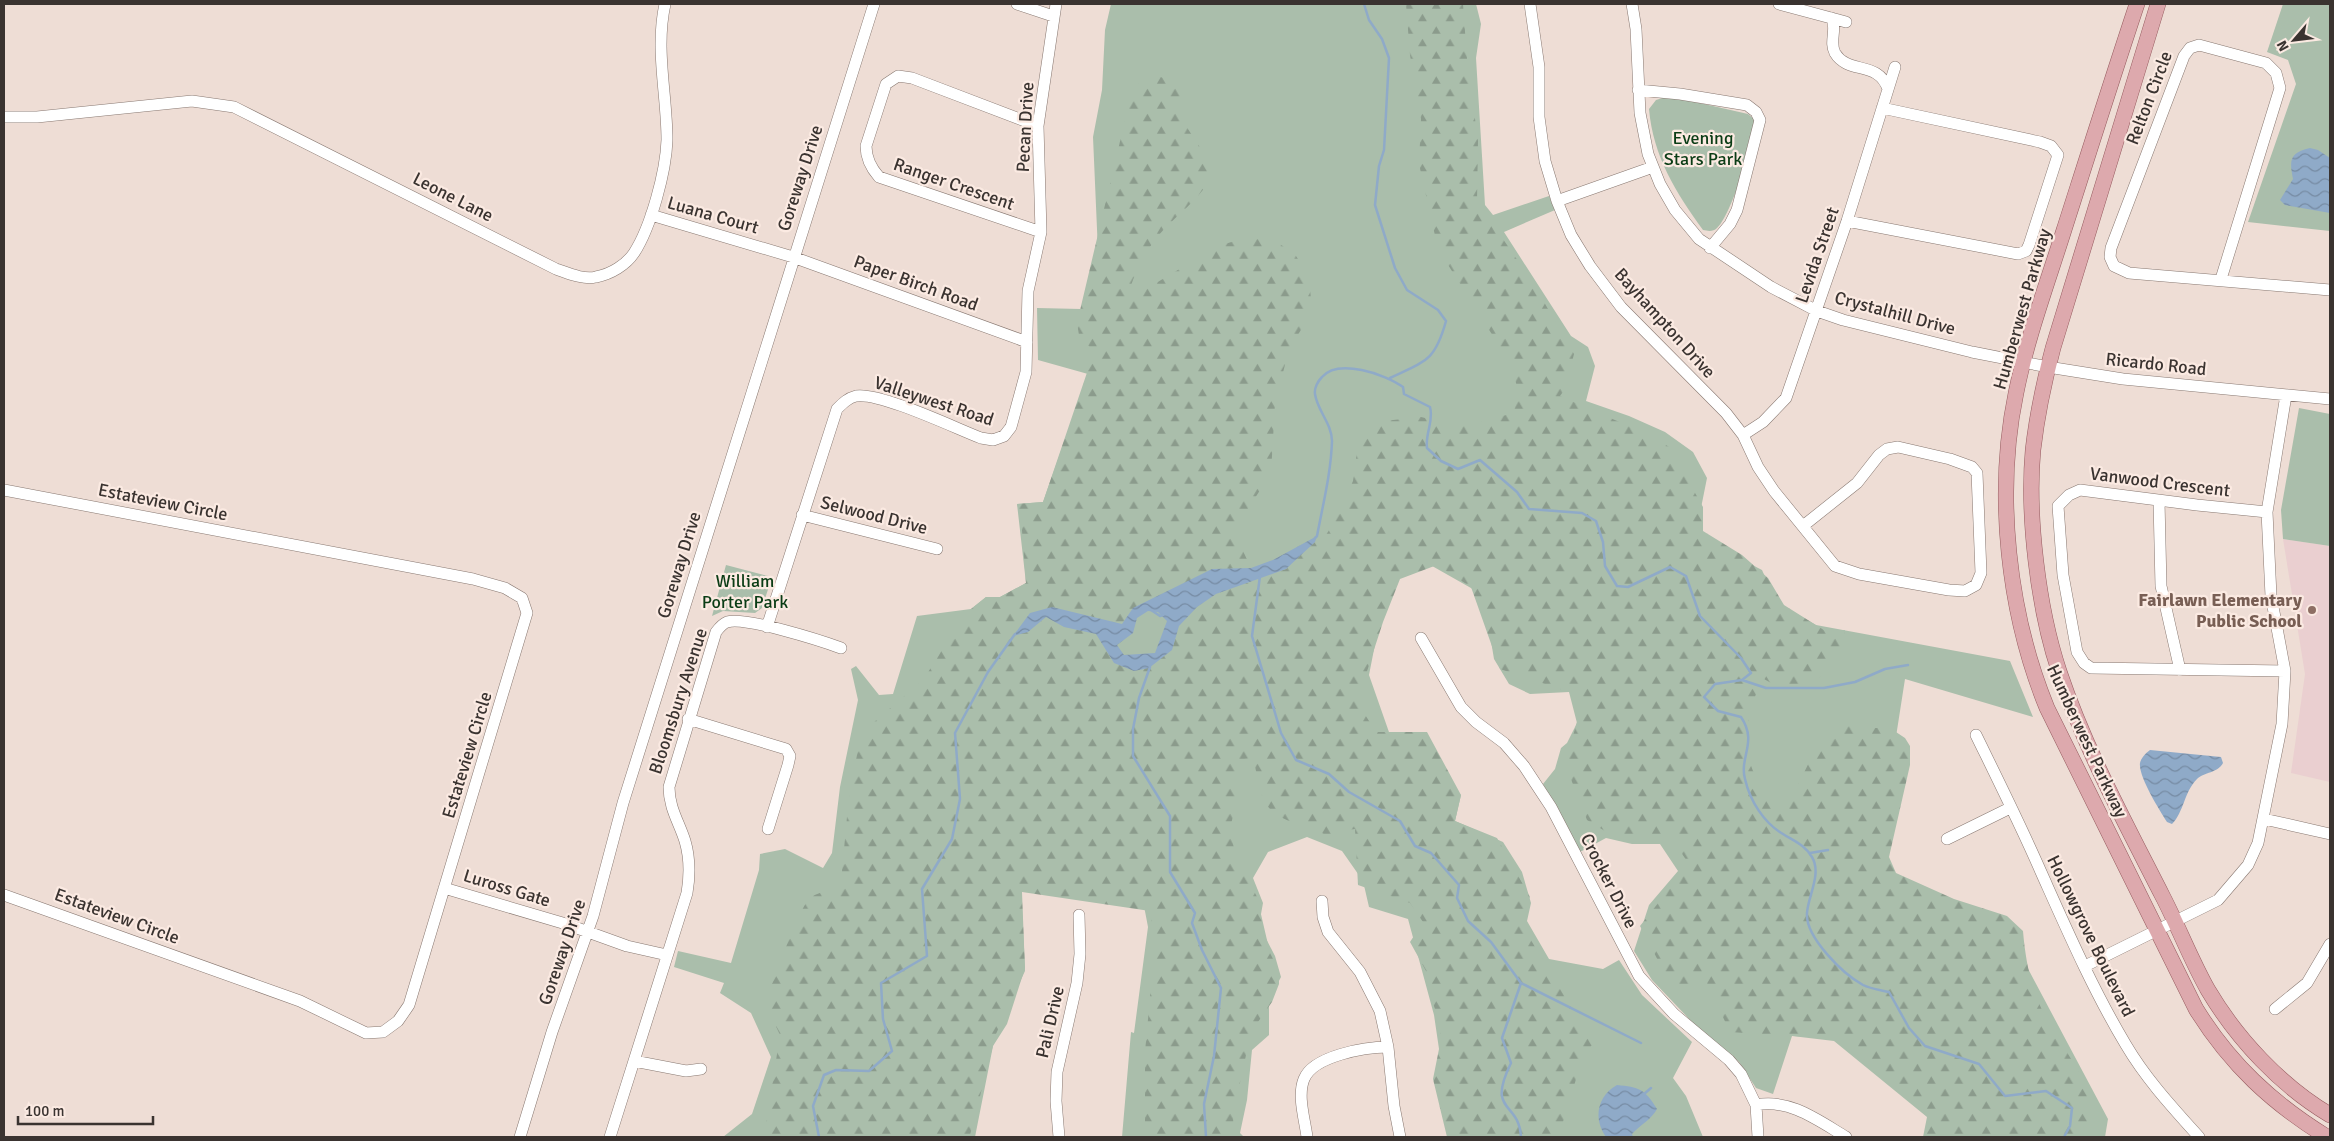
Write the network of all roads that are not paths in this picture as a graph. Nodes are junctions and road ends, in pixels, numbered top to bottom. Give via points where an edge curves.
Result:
1 (665, 4) edge
2 (874, 4) edge
3 (1017, 4) edge
4 (1056, 4) edge
5 (1530, 4) edge
6 (1632, 4) edge
7 (1779, 4) edge
8 (2137, 4) edge
9 (2158, 4) edge
10 (2167, 4) edge
11 (1796, 6) edge
12 (1053, 16) junction
13 (1832, 18) junction
14 (1846, 22) dead end
15 (1895, 67) dead end
16 (2137, 77) junction
17 (1888, 89) junction
18 (1638, 90) junction
19 (1882, 108) junction
20 (4, 117) edge
21 (1038, 126) junction
22 (1653, 167) junction
23 (1557, 201) junction
24 (651, 215) junction
25 (1847, 221) junction
26 (1041, 232) junction
27 (1710, 248) junction
28 (794, 257) junction
29 (2221, 280) junction
30 (2330, 290) edge
31 (1817, 311) junction
32 (1027, 342) junction
33 (2023, 362) junction
34 (2048, 367) junction
35 (2286, 395) junction
36 (2330, 399) edge
37 (1743, 435) junction
38 (4, 490) edge
39 (2159, 500) junction
40 (2267, 512) junction
41 (802, 515) junction
42 (1803, 526) junction
43 (937, 549) dead end
44 (767, 627) junction
45 (1421, 638) dead end
46 (841, 648) dead end
47 (2180, 670) junction
48 (2285, 671) junction
49 (688, 719) junction
50 (1976, 735) dead end
51 (2010, 808) junction
52 (2264, 819) junction
53 (768, 829) dead end
54 (2330, 834) edge
55 (1947, 839) dead end
56 (444, 888) junction
57 (4, 895) edge
58 (1322, 901) dead end
59 (1079, 915) dead end
60 (2176, 922) junction
61 (2157, 931) junction
62 (588, 932) junction
63 (2330, 944) edge
64 (667, 955) junction
65 (2085, 966) junction
66 (2275, 1010) dead end
67 (1388, 1047) junction
68 (634, 1061) junction
69 (701, 1069) dead end
70 (1756, 1105) junction
71 (2330, 1115) edge
72 (520, 1137) edge
73 (610, 1137) edge
74 (1058, 1137) edge
75 (1307, 1137) edge
76 (1400, 1137) edge
77 (1758, 1137) edge
78 (1846, 1137) edge
79 (2199, 1137) edge
80 (2327, 1137) edge

1 - 24 street, Leone Lane via 661,70 667,142
2 - 28 street, Goreway Drive
3 - 12 street
4 - 12 street, Pecan Drive
5 - 23 street, Bayhampton Drive via 1539,67 1539,117 1545,161
6 - 18 street, Crystalhill Drive
7 - 11 street
8 - 33 main road, Humberwest Parkway
9 - 16 main road, Humberwest Parkway
10 - 16 main road
11 - 13 street
12 - 21 street, Pecan Drive
13 - 14 street
13 - 17 street via 1835,26 1832,43 1839,58 1874,71
15 - 17 street, Levida Street
16 - 34 main road, Humberwest Parkway
17 - 19 street, Levida Street
18 - 22 street, Crystalhill Drive
18 - 27 street via 1747,105 1760,120 1737,210
19 - 25 street, Levida Street
19 - 25 street via 2040,142 2051,146 2058,155 2029,245 2026,251 2018,254
20 - 24 street, Leone Lane via 37,117 192,101 234,107 575,276 595,277 618,269 634,253
21 - 26 street, Pecan Drive
21 - 26 street, Ranger Crescent via 912,78 898,76 886,84 866,154 871,168 879,177
22 - 23 street
22 - 27 street, Crystalhill Drive via 1685,226
23 - 37 street, Bayhampton Drive via 1576,242 1621,307 1726,412
24 - 28 street, Luana Court
25 - 31 street, Levida Street
26 - 32 street, Pecan Drive via 1028,291
27 - 31 street, Crystalhill Drive
28 - 32 street, Paper Birch Road
28 - 62 street, Goreway Drive via 623,803
29 - 29 street, Relton Circle via 2129,272 2114,266 2110,257 2184,56 2190,48 2199,45 2266,63 2276,73 2280,88
29 - 30 street, Relton Circle
31 - 33 street, Crystalhill Drive
31 - 37 street, Levida Street via 1786,398 1763,422
32 - 41 street, Valleywest Road via 1026,372 1010,427 1004,436 993,440 881,399 863,396 845,401 837,409
33 - 34 street, Ricardo Road
33 - 61 main road, Humberwest Parkway via 2015,395 2006,492 2008,544 2023,639 2034,676 2059,733
34 - 35 street, Ricardo Road via 2123,379
34 - 60 main road, Humberwest Parkway via 2033,451 2034,533 2044,610 2058,670 2084,736
35 - 36 street
35 - 40 street
37 - 42 street, Bayhampton Drive via 1774,492
38 - 56 street, Estateview Circle via 473,579 505,588 522,598 527,613 523,630
39 - 40 street, Vanwood Crescent
39 - 47 street via 2161,586
39 - 47 street, Vanwood Crescent via 2080,490 2069,495 2058,506 2063,575 2077,652 2084,663 2092,668
40 - 48 street via 2271,596
41 - 43 street, Selwood Drive
41 - 44 street, Valleywest Road
42 - 42 street, Bayhampton Drive via 1835,566 1858,574 1965,590 1976,585 1980,572 1977,473 1972,466 1950,459 1898,447 1887,449 1857,483
44 - 46 street, Bloomsbury Avenue
44 - 49 street, Bloomsbury Avenue via 736,621 721,625
45 - 70 street, Crocker Drive via 1461,706 1504,743 1547,800 1639,976 1674,1014 1735,1066
47 - 48 street, Vanwood Crescent
48 - 52 street via 2282,724
49 - 53 street via 786,749 790,756 788,765
49 - 64 street, Bloomsbury Avenue via 669,795 687,851 688,884
50 - 51 street, Hollowgrove Boulevard
51 - 55 street
51 - 65 street, Hollowgrove Boulevard
52 - 54 street
52 - 60 street via 2254,853 2235,882 2218,900
56 - 57 street, Estateview Circle via 409,1005 398,1021 382,1032 366,1033 300,1001
56 - 62 street, Luross Gate
58 - 67 street via 1328,932 1360,972 1380,1011
59 - 74 street, Pali Drive via 1077,983 1057,1072
60 - 61 street
60 - 71 main road, Humberwest Parkway via 2208,990 2232,1025 2277,1075
61 - 65 street
61 - 80 main road, Humberwest Parkway via 2182,984 2215,1040 2271,1098
62 - 64 street, Luross Gate via 627,946
62 - 72 street, Goreway Drive via 552,1032
63 - 66 street via 2307,983
64 - 68 street, Bloomsbury Avenue
65 - 79 street, Hollowgrove Boulevard via 2113,1024 2140,1067
67 - 75 street via 1372,1047 1334,1057 1310,1070 1304,1080 1302,1097
67 - 76 street
68 - 69 street via 686,1071
68 - 73 street, Bloomsbury Avenue
70 - 77 street, Crocker Drive
70 - 78 street via 1769,1102 1806,1113

